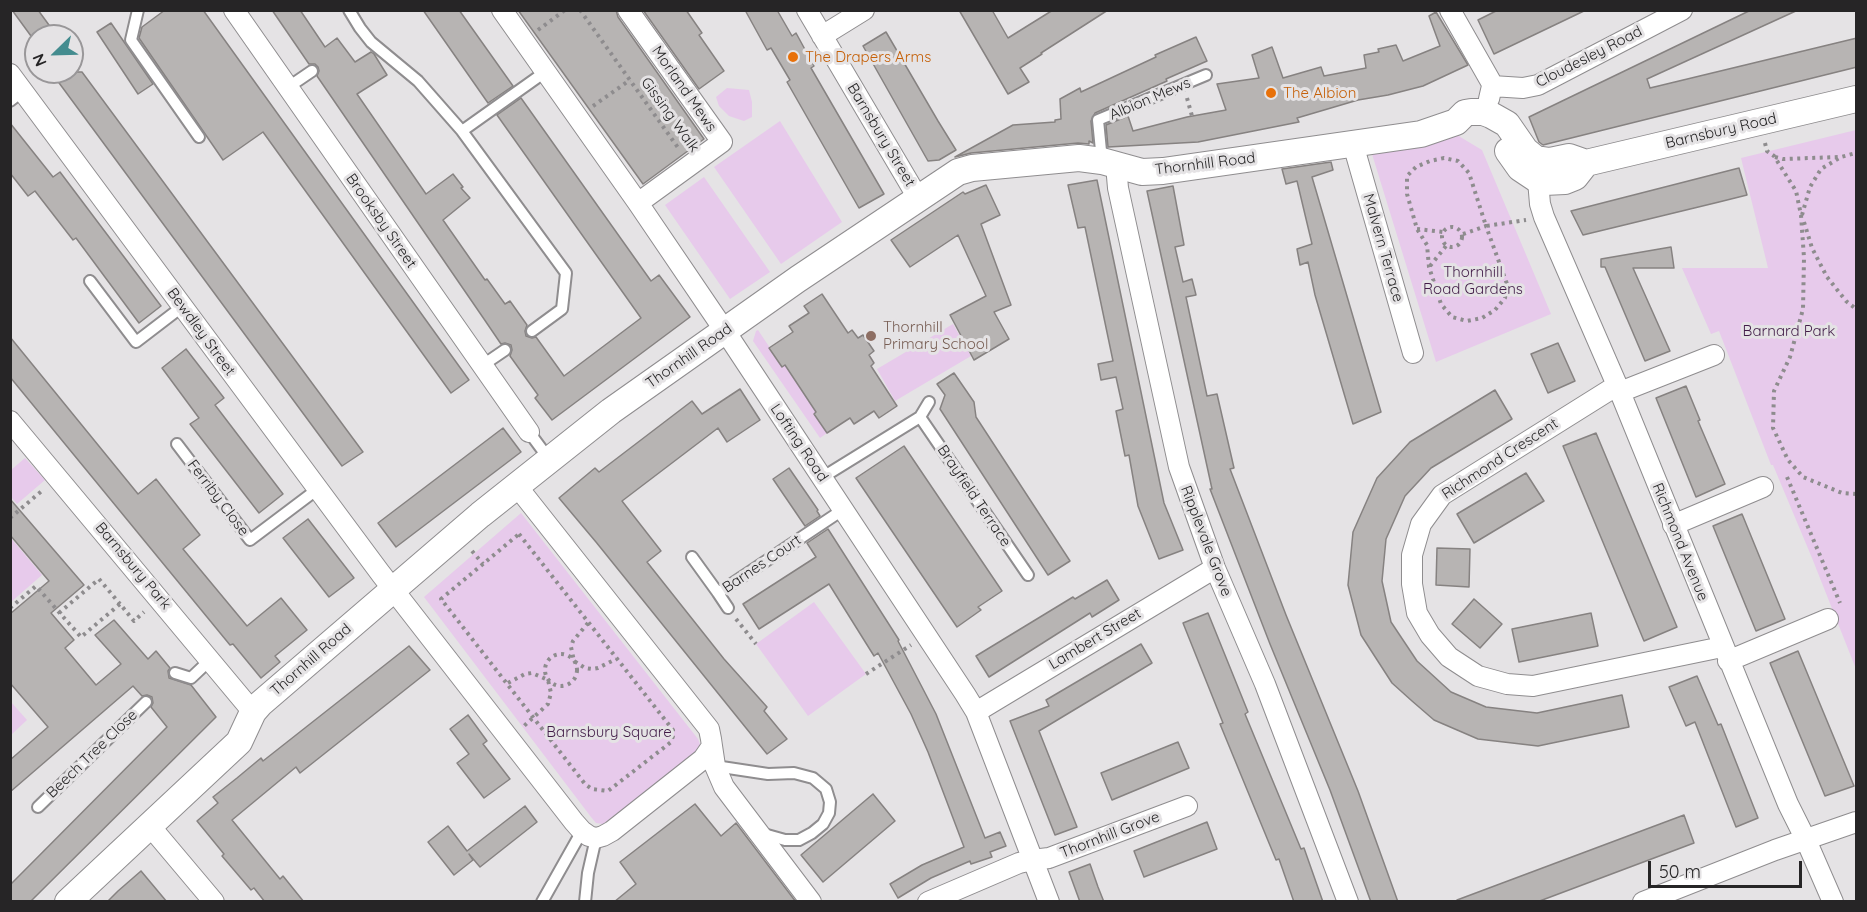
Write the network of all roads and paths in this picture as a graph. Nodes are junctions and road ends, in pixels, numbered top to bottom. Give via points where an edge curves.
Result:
1 (138, 10) edge
2 (234, 10) edge
3 (350, 10) edge
4 (502, 10) edge
5 (565, 10) edge
6 (580, 10) edge
7 (628, 10) edge
8 (807, 10) edge
9 (864, 10) edge
10 (1450, 10) edge
11 (1682, 10) edge
12 (822, 36) junction
13 (523, 41) junction
14 (312, 71) dead end
15 (545, 72) junction
16 (10, 74) edge
17 (1206, 75) dead end
18 (630, 80) junction
19 (1492, 86) junction
20 (287, 88) junction
21 (17, 96) edge
22 (1857, 99) edge
23 (1483, 112) junction
24 (578, 117) junction
25 (1456, 122) junction
26 (1759, 123) junction
27 (462, 132) junction
28 (199, 137) dead end
29 (1353, 144) junction
30 (1857, 153) edge
31 (1774, 156) junction
32 (1841, 157) junction
33 (1109, 163) junction
34 (1586, 163) junction
35 (690, 165) junction
36 (1538, 180) junction
37 (918, 198) junction
38 (638, 203) junction
39 (1801, 215) junction
40 (1544, 217) junction
41 (1486, 226) junction
42 (1417, 229) junction
43 (1443, 232) junction
44 (1463, 234) junction
45 (1446, 246) junction
46 (1429, 267) junction
47 (90, 281) dead end
48 (183, 306) junction
49 (1857, 309) edge
50 (532, 331) dead end
51 (724, 331) junction
52 (506, 350) dead end
53 (1413, 353) dead end
54 (1714, 355) dead end
55 (483, 365) junction
56 (1618, 389) junction
57 (929, 402) dead end
58 (920, 417) junction
59 (10, 421) edge
60 (530, 432) joint
61 (177, 444) dead end
62 (549, 459) junction
63 (823, 477) junction
64 (1786, 477) dead end
65 (58, 478) junction
66 (516, 485) junction
67 (1763, 487) dead end
68 (319, 488) junction
69 (1857, 494) edge
70 (844, 509) junction
71 (10, 518) edge
72 (1673, 525) junction
73 (692, 556) dead end
74 (1215, 568) junction
75 (1028, 575) dead end
76 (393, 589) junction
77 (718, 593) junction
78 (161, 600) junction
79 (120, 604) junction
80 (10, 608) edge
81 (728, 608) joint
82 (59, 613) junction
83 (1828, 619) joint
84 (588, 623) junction
85 (927, 634) junction
86 (756, 644) dead end
87 (1725, 654) junction
88 (616, 659) junction
89 (210, 660) junction
90 (574, 661) junction
91 (175, 674) dead end
92 (866, 674) dead end
93 (548, 680) junction
94 (508, 683) junction
95 (146, 702) dead end
96 (976, 711) junction
97 (254, 712) junction
98 (534, 718) junction
99 (712, 746) junction
100 (715, 766) junction
101 (1187, 806) dead end
102 (39, 807) dead end
103 (1857, 822) edge
104 (150, 826) junction
105 (760, 833) junction
106 (589, 835) junction
107 (1806, 840) junction
108 (1032, 860) junction
109 (68, 902) edge
110 (214, 902) edge
111 (542, 902) edge
112 (585, 902) edge
113 (811, 902) edge
114 (928, 902) edge
115 (1048, 902) edge
116 (1347, 902) edge
117 (1643, 902) edge
118 (1833, 902) edge

1 - 28 lane via 131,40
2 - 20 street, Brooksby Street
3 - 27 lane via 371,42 418,81
4 - 13 street, Lofting Road
5 - 13 path
6 - 18 path, Gissing Walk
7 - 35 street, Morland Mews via 722,142
8 - 12 street, Barnsbury Street
9 - 12 street
10 - 19 street
11 - 19 street, Cloudesley Road via 1538,85
12 - 37 street, Barnsbury Street
13 - 15 street, Lofting Road
14 - 20 lane
15 - 24 street, Lofting Road
15 - 27 lane
16 - 21 street, Bewdley Street
17 - 33 lane, Albion Mews via 1098,120
18 - 24 path, Gissing Walk
18 - 35 path, Gissing Walk
19 - 23 street
20 - 55 street, Brooksby Street
21 - 48 street, Bewdley Street
22 - 26 street, Barnsbury Road
23 - 25 street via 1465,113
23 - 34 street via 1507,124 1532,157 1569,157
24 - 38 street, Lofting Road
25 - 29 street, Thornhill Road via 1421,134
25 - 36 street via 1491,132 1520,168
26 - 31 path via 1767,151
26 - 34 street, Barnsbury Road
27 - 50 lane via 566,273 562,309
29 - 33 street, Thornhill Road via 1163,171 1142,172
29 - 53 street, Malvern Terrace
30 - 32 path
31 - 32 path
31 - 39 path via 1796,191
32 - 39 path via 1821,169
33 - 37 street, Thornhill Road via 1080,158 967,169
33 - 74 street, Ripplevale Grove via 1118,188 1179,467
34 - 36 street via 1575,177 1565,181
35 - 38 street, Morland Mews
36 - 40 street, Richmond Avenue
37 - 51 street, Thornhill Road
38 - 51 street, Lofting Road
39 - 49 path via 1827,277
39 - 69 path via 1803,309 1790,357 1774,391 1773,429 1788,460 1803,477 1842,493
40 - 41 path
40 - 56 street, Richmond Avenue
41 - 42 path via 1468,173 1458,161 1444,159 1416,167 1407,176 1407,194
41 - 44 path
41 - 46 path via 1507,284 1505,298 1495,310 1467,321 1452,317 1441,304
42 - 43 path
42 - 46 path via 1426,245
43 - 44 path via 1457,227
43 - 45 path
44 - 45 path via 1462,242
45 - 46 path
47 - 48 lane via 135,342
48 - 68 street, Bewdley Street
51 - 62 street, Thornhill Road
51 - 63 street, Lofting Road
52 - 55 lane
54 - 56 street, Richmond Crescent
55 - 60 street, Brooksby Street
56 - 72 street, Richmond Avenue
56 - 87 street, Richmond Crescent via 1442,495 1421,525 1412,555 1417,613 1449,657 1478,676 1507,684 1533,686
57 - 58 lane
58 - 63 lane
58 - 75 lane, Brayfield Terrace
59 - 65 street, Barnsbury Park
60 - 62 lane
61 - 68 lane, Ferriby Close via 250,540
62 - 66 street, Thornhill Road
63 - 70 street, Lofting Road
64 - 83 path via 1844,612
65 - 71 path
65 - 78 street, Barnsbury Park
66 - 76 street, Thornhill Road
66 - 99 street via 709,729
67 - 72 street
68 - 76 street, Bewdley Street
70 - 77 lane, Barnes Court
70 - 85 street, Lofting Road
72 - 87 street, Richmond Avenue
73 - 77 lane, Barnes Court
74 - 96 street, Lambert Street
74 - 116 street, Ripplevale Grove via 1265,684
76 - 97 street, Thornhill Road
76 - 106 street
77 - 81 lane
78 - 79 path via 134,621
78 - 89 street, Barnsbury Park
79 - 82 path via 81,637
79 - 82 path via 99,579
80 - 82 path via 36,586
81 - 86 path
83 - 87 street, Richmond Crescent
84 - 88 path
84 - 90 path via 573,641
84 - 94 path via 519,534 441,599
85 - 92 path
85 - 96 street, Lofting Road
87 - 107 street, Richmond Avenue
88 - 90 path via 592,669
88 - 98 path via 669,724 673,736 614,788 600,791 585,784
89 - 91 lane via 191,678
89 - 97 street, Barnsbury Park
90 - 93 path via 578,671 568,684 558,686
90 - 93 path via 561,654 552,657 545,670
93 - 94 path via 532,673
93 - 98 path via 550,699
94 - 98 path
95 - 102 lane, Beech Tree Close
96 - 108 street, Lofting Road
97 - 104 street, Thornhill Road via 239,742
99 - 100 street
99 - 106 street via 703,759 612,831
100 - 105 street via 724,787
100 - 105 lane via 768,774 794,773 813,778 826,789 831,802 829,813 812,833 799,840 785,840
101 - 108 street, Thornhill Grove via 1048,858
103 - 107 street
104 - 109 street, Thornhill Road
104 - 110 street
105 - 113 street
106 - 111 lane
106 - 112 lane
107 - 117 street
107 - 118 street, Richmond Avenue
108 - 114 street, Thornhill Grove
108 - 115 street, Lofting Road

